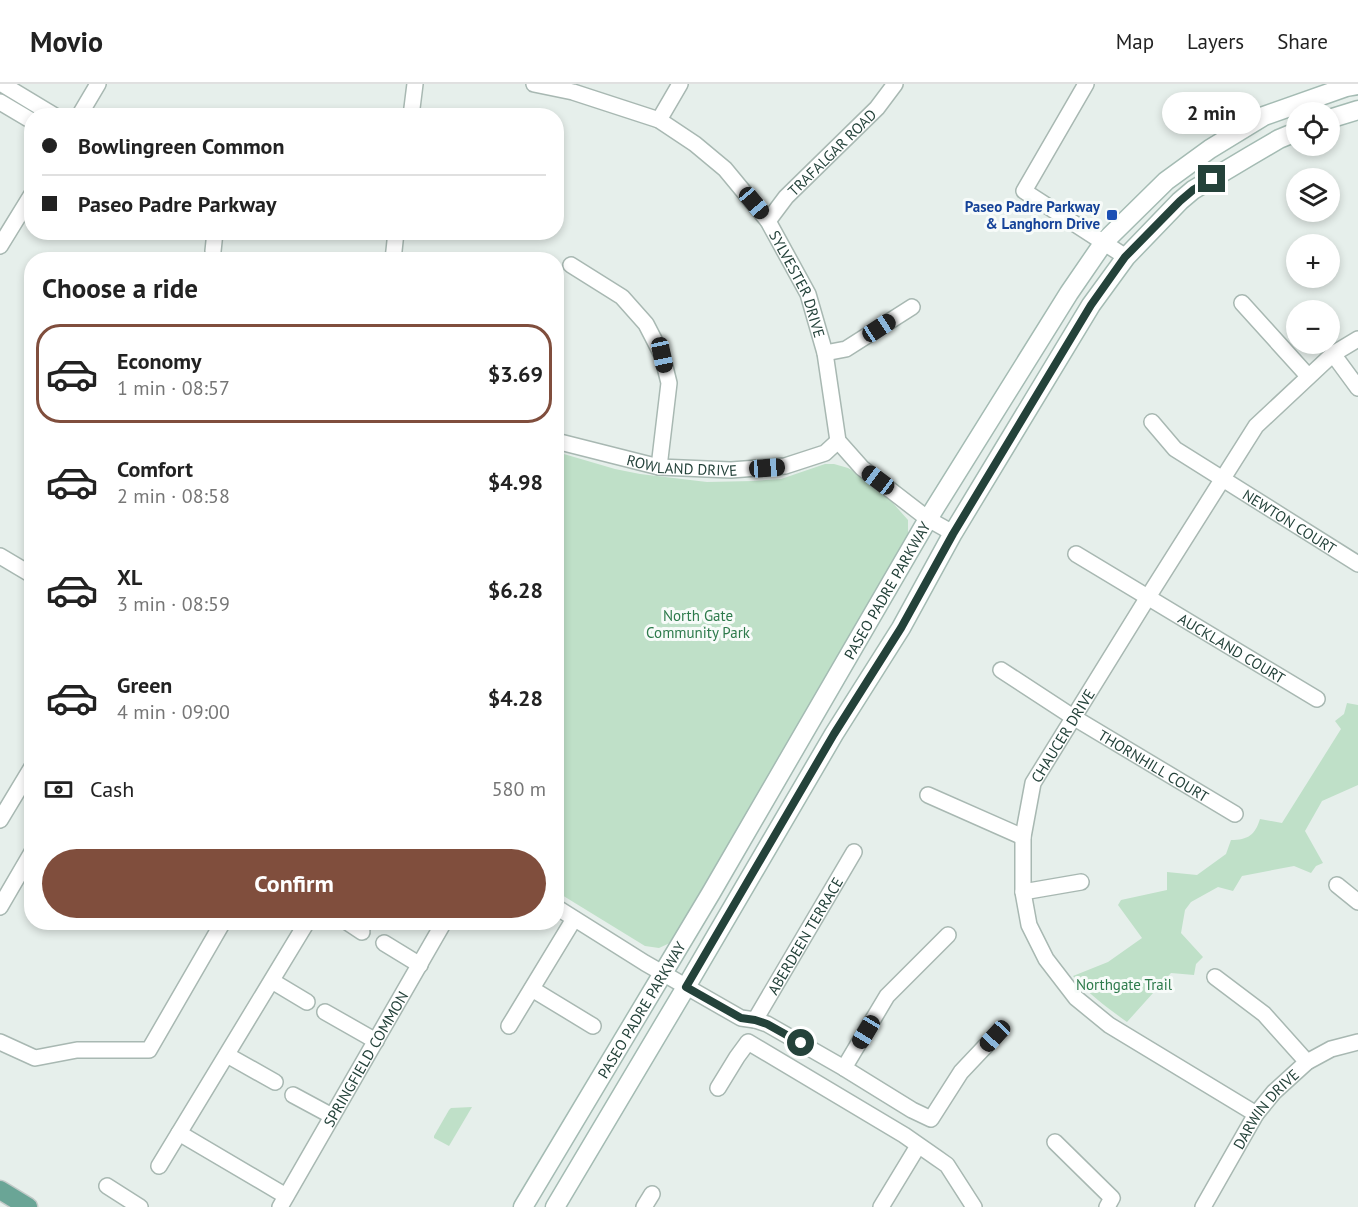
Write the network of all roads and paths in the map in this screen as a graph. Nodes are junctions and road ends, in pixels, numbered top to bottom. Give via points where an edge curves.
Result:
1 (2, 84) edge
2 (98, 84) edge
3 (415, 84) edge
4 (534, 84) edge
5 (680, 84) edge
6 (895, 84) edge
7 (1086, 84) edge
8 (1358, 85) edge
9 (0, 102) edge
10 (42, 108) edge
11 (84, 108) edge
12 (412, 108) edge
13 (1358, 110) edge
14 (24, 116) edge
15 (1340, 116) edge
16 (659, 120) junction
17 (1286, 136) edge
18 (24, 207) edge
19 (768, 220) junction
20 (214, 240) edge
21 (1104, 242) junction
22 (0, 246) edge
23 (213, 251) dead end
24 (1125, 257) junction
25 (571, 265) dead end
26 (1242, 303) dead end
27 (912, 307) dead end
28 (1358, 339) edge
29 (1340, 350) edge
30 (825, 353) junction
31 (1333, 354) joint
32 (1308, 376) junction
33 (1358, 388) edge
34 (1152, 422) dead end
35 (837, 441) junction
36 (564, 443) edge
37 (659, 467) junction
38 (1223, 479) junction
39 (928, 519) junction
40 (953, 534) junction
41 (1076, 554) dead end
42 (0, 556) edge
43 (1358, 564) edge
44 (24, 567) edge
45 (1148, 597) junction
46 (1001, 670) dead end
47 (1317, 699) dead end
48 (1073, 717) junction
49 (24, 780) edge
50 (928, 795) dead end
51 (1235, 814) dead end
52 (0, 820) edge
53 (1023, 837) junction
54 (854, 852) dead end
55 (24, 866) edge
56 (1081, 882) dead end
57 (1337, 885) dead end
58 (1023, 892) junction
59 (1358, 902) edge
60 (0, 907) edge
61 (564, 912) edge
62 (574, 919) junction
63 (218, 930) edge
64 (302, 930) edge
65 (359, 930) edge
66 (440, 930) edge
67 (362, 932) dead end
68 (948, 935) dead end
69 (384, 943) dead end
70 (420, 965) junction
71 (663, 974) junction
72 (1215, 977) dead end
73 (272, 981) junction
74 (686, 987) junction
75 (532, 989) junction
76 (307, 1002) dead end
77 (325, 1012) dead end
78 (755, 1020) junction
79 (509, 1026) dead end
80 (593, 1026) dead end
81 (995, 1036) dead end
82 (376, 1041) junction
83 (0, 1042) edge
84 (1358, 1042) edge
85 (227, 1055) junction
86 (1307, 1062) junction
87 (844, 1068) junction
88 (274, 1082) dead end
89 (718, 1088) dead end
90 (293, 1095) dead end
91 (1256, 1114) junction
92 (332, 1116) junction
93 (179, 1133) junction
94 (1054, 1142) dead end
95 (559, 1146) junction
96 (918, 1146) junction
97 (159, 1166) dead end
98 (107, 1186) dead end
99 (0, 1190) edge
100 (283, 1201) edge
101 (28, 1207) edge
102 (141, 1207) edge
103 (523, 1207) edge
104 (536, 1207) edge
105 (555, 1207) edge
106 (881, 1207) edge
107 (974, 1207) edge
108 (1107, 1207) edge
109 (1203, 1207) edge

1 - 10 street
2 - 11 street
3 - 12 street
4 - 16 street, SYLVESTER DRIVE via 573,92
5 - 16 street
6 - 19 street, TRAFALGAR ROAD via 877,108 786,197
7 - 21 street via 1024,191
8 - 21 main road, PASEO PADRE PARKWAY via 1264,116 1210,148 1166,181
9 - 14 street
13 - 15 main road
16 - 19 street, SYLVESTER DRIVE via 724,169
17 - 24 main road, PASEO PADRE PARKWAY via 1193,190
18 - 22 street
19 - 30 street, SYLVESTER DRIVE via 808,294
20 - 23 street
21 - 24 street
21 - 39 main road, PASEO PADRE PARKWAY via 1068,293
24 - 40 main road, PASEO PADRE PARKWAY via 1091,305
25 - 37 street via 622,297 646,324 662,355 669,383
26 - 32 street
27 - 30 street via 846,349
28 - 29 street, CHAUCER DRIVE
30 - 35 street, SYLVESTER DRIVE
31 - 32 street, CHAUCER DRIVE
31 - 33 street
32 - 38 street, CHAUCER DRIVE via 1256,426
34 - 38 street, NEWTON COURT via 1175,449
35 - 37 street, ROWLAND DRIVE via 825,453 785,466 731,470
35 - 39 street via 862,468
36 - 37 street, ROWLAND DRIVE
38 - 43 street, NEWTON COURT
38 - 45 street, CHAUCER DRIVE
39 - 40 street
39 - 71 main road, PASEO PADRE PARKWAY
40 - 74 main road, PASEO PADRE PARKWAY
41 - 45 street, AUCKLAND COURT
42 - 44 street
45 - 47 street, AUCKLAND COURT
45 - 48 street, CHAUCER DRIVE
46 - 48 street, THORNHILL COURT
48 - 51 street, THORNHILL COURT
48 - 53 street, CHAUCER DRIVE via 1034,783
49 - 52 street
50 - 53 street
53 - 58 street, CHAUCER DRIVE
54 - 78 street, ABERDEEN TERRACE
55 - 60 street
56 - 58 street
57 - 59 street
58 - 91 street, CHAUCER DRIVE via 1029,925 1046,959 1076,998 1109,1025
61 - 62 street
62 - 71 street
62 - 75 street
63 - 83 street via 148,1050 77,1050 35,1058
64 - 73 street
65 - 67 street
66 - 70 street, SPRINGFIELD COMMON
68 - 87 street via 887,996
69 - 70 street
70 - 82 street, SPRINGFIELD COMMON
71 - 74 street
71 - 95 main road, PASEO PADRE PARKWAY
72 - 86 street via 1264,1014
73 - 76 street
73 - 85 street
74 - 78 street via 741,1018
74 - 105 main road, PASEO PADRE PARKWAY
75 - 79 street
75 - 80 street
77 - 82 street
78 - 87 street
81 - 87 street via 961,1072 931,1119
82 - 92 street, SPRINGFIELD COMMON
84 - 86 street, DARWIN DRIVE via 1331,1049
85 - 88 street
85 - 93 street
86 - 91 street, DARWIN DRIVE
89 - 96 street via 748,1042
90 - 92 street
91 - 109 street, DARWIN DRIVE
92 - 100 street, SPRINGFIELD COMMON
93 - 97 street
93 - 100 street, SPRINGFIELD COMMON
94 - 108 street via 1112,1198
95 - 103 main road, PASEO PADRE PARKWAY
95 - 104 main road via 549,1182
96 - 106 street
96 - 107 street via 947,1166
98 - 102 street
99 - 101 main road

